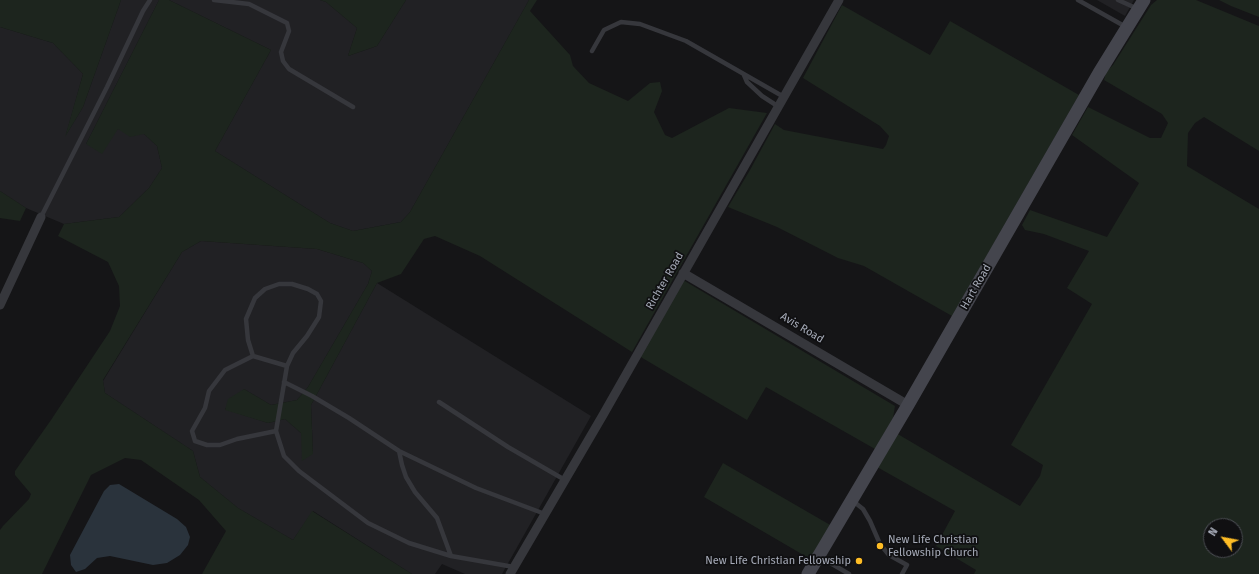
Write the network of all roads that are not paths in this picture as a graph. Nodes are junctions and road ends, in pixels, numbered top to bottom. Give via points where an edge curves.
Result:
1 (150, 0) edge
2 (214, 0) edge
3 (839, 0) edge
4 (1078, 0) edge
5 (1118, 0) edge
6 (1141, 4) edge
7 (1126, 27) junction
8 (592, 51) dead end
9 (744, 74) junction
10 (784, 97) junction
11 (352, 107) dead end
12 (779, 107) junction
13 (41, 216) joint
14 (683, 273) junction
15 (0, 304) edge
16 (252, 356) junction
17 (287, 366) junction
18 (284, 382) junction
19 (438, 402) dead end
20 (908, 405) junction
21 (276, 431) junction
22 (399, 451) junction
23 (565, 480) junction
24 (852, 500) junction
25 (545, 514) junction
26 (451, 556) junction
27 (818, 556) junction
28 (512, 570) edge
29 (808, 574) edge
30 (849, 574) edge
31 (902, 574) edge

1 - 13 lane
2 - 11 lane via 249,4 287,23 289,31 281,52 282,61 290,69
3 - 10 street, Richter Road
4 - 7 lane
5 - 6 lane
6 - 7 street, Hart Road
7 - 20 street, Hart Road
8 - 9 lane via 604,30 621,22 640,24 686,41
9 - 10 lane
9 - 12 lane via 747,82
10 - 12 street, Richter Road
12 - 14 street, Richter Road
13 - 15 street
14 - 20 street, Avis Road
14 - 23 street, Richter Road
16 - 17 lane
16 - 17 lane via 246,319 254,298 279,284 292,284 317,294 321,301 319,317 293,353
16 - 21 lane via 225,370 209,392 205,408 192,431 195,440 207,445 220,445
17 - 18 lane
18 - 21 lane
18 - 22 lane via 349,418
19 - 23 lane
20 - 24 street, Hart Road
21 - 26 lane via 284,456 299,471 368,523 409,543
22 - 25 lane via 476,488
22 - 26 lane via 406,476 414,492 437,518
23 - 25 street, Richter Road
24 - 27 street, Hart Road
24 - 31 lane via 863,509 880,544 889,554 907,565
25 - 28 street, Richter Road
26 - 28 lane
27 - 29 street, Hart Road
27 - 30 lane

